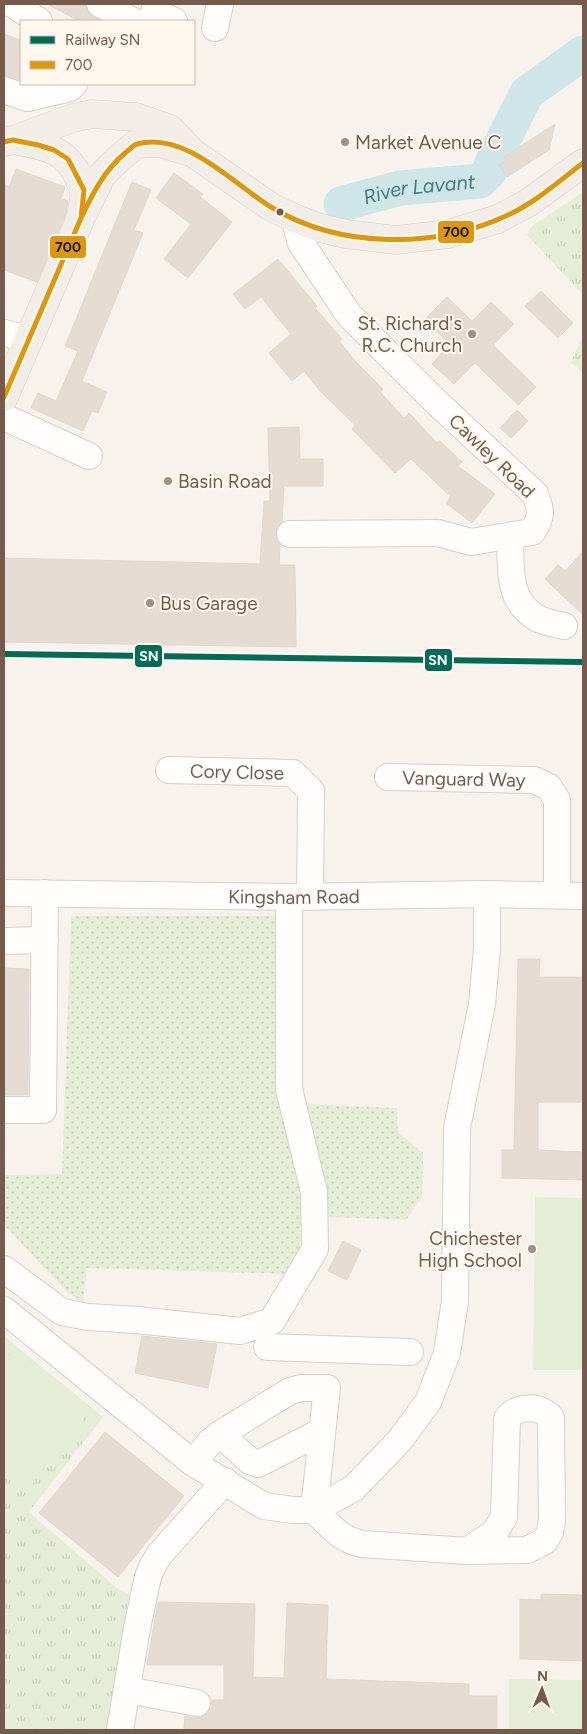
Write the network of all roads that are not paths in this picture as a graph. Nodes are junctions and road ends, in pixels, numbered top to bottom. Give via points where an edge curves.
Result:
1 (12, 4) edge
2 (100, 4) edge
3 (154, 16) edge
4 (36, 20) edge
5 (73, 85) edge
6 (4, 90) edge
7 (9, 141) edge
8 (193, 153) junction
9 (583, 164) edge
10 (81, 218) junction
11 (294, 218) junction
12 (16, 336) edge
13 (4, 397) edge
14 (4, 417) edge
15 (89, 456) dead end
16 (290, 534) dead end
17 (510, 537) junction
18 (564, 626) dead end
19 (168, 770) dead end
20 (388, 777) dead end
21 (4, 893) edge
22 (46, 893) junction
23 (488, 894) junction
24 (557, 895) junction
25 (583, 896) edge
26 (300, 897) junction
27 (45, 940) junction
28 (4, 941) edge
29 (4, 1110) edge
30 (4, 1269) edge
31 (4, 1310) edge
32 (267, 1346) dead end
33 (331, 1349) junction
34 (410, 1352) dead end
35 (328, 1388) junction
36 (322, 1431) junction
37 (220, 1434) junction
38 (193, 1463) junction
39 (225, 1481) junction
40 (314, 1510) junction
41 (467, 1551) junction
42 (127, 1690) junction
43 (198, 1703) dead end
44 (120, 1730) edge

1 - 4 street
2 - 3 street
5 - 6 street via 26,98
7 - 8 main road via 73,118 92,114 127,116 170,129
7 - 10 main road via 38,145 68,159 84,190
8 - 10 main road via 160,142 136,144 102,175
8 - 11 main road via 271,207
9 - 11 main road via 528,203 498,219 448,234 396,240 346,234
10 - 12 main road
11 - 17 street, Cawley Road via 301,243 349,315 535,494 540,506 540,520 532,532
12 - 13 main road
14 - 15 street
16 - 17 street, Cawley Road via 438,533 471,542
17 - 18 street via 511,579 518,599 534,617
19 - 26 street, Cory Close via 293,773 311,791
20 - 24 street, Vanguard Way via 534,780 549,787 557,800
21 - 22 street, Kingsham Road
22 - 26 street, Kingsham Road
22 - 27 street
23 - 24 street, Kingsham Road
23 - 26 street, Kingsham Road
23 - 40 street via 488,948 482,1004 457,1128 455,1301 447,1353 428,1402 400,1440 354,1488
24 - 25 street, Kingsham Road
26 - 30 street, Cory Close via 288,1089 314,1192 315,1249 272,1321 242,1332 62,1312
27 - 28 street
27 - 29 street via 43,1110
31 - 38 street
32 - 33 street
33 - 34 street
33 - 35 street
35 - 36 street
35 - 37 street via 290,1391
36 - 37 street via 258,1464 250,1462
36 - 40 street
37 - 38 street
38 - 39 street
39 - 40 street via 264,1506
39 - 42 street via 152,1567
40 - 41 street via 349,1541
41 - 41 street via 496,1532 504,1517 507,1419 510,1413 517,1410 548,1413 551,1418 552,1520 545,1541 527,1550
42 - 43 street
42 - 44 street

